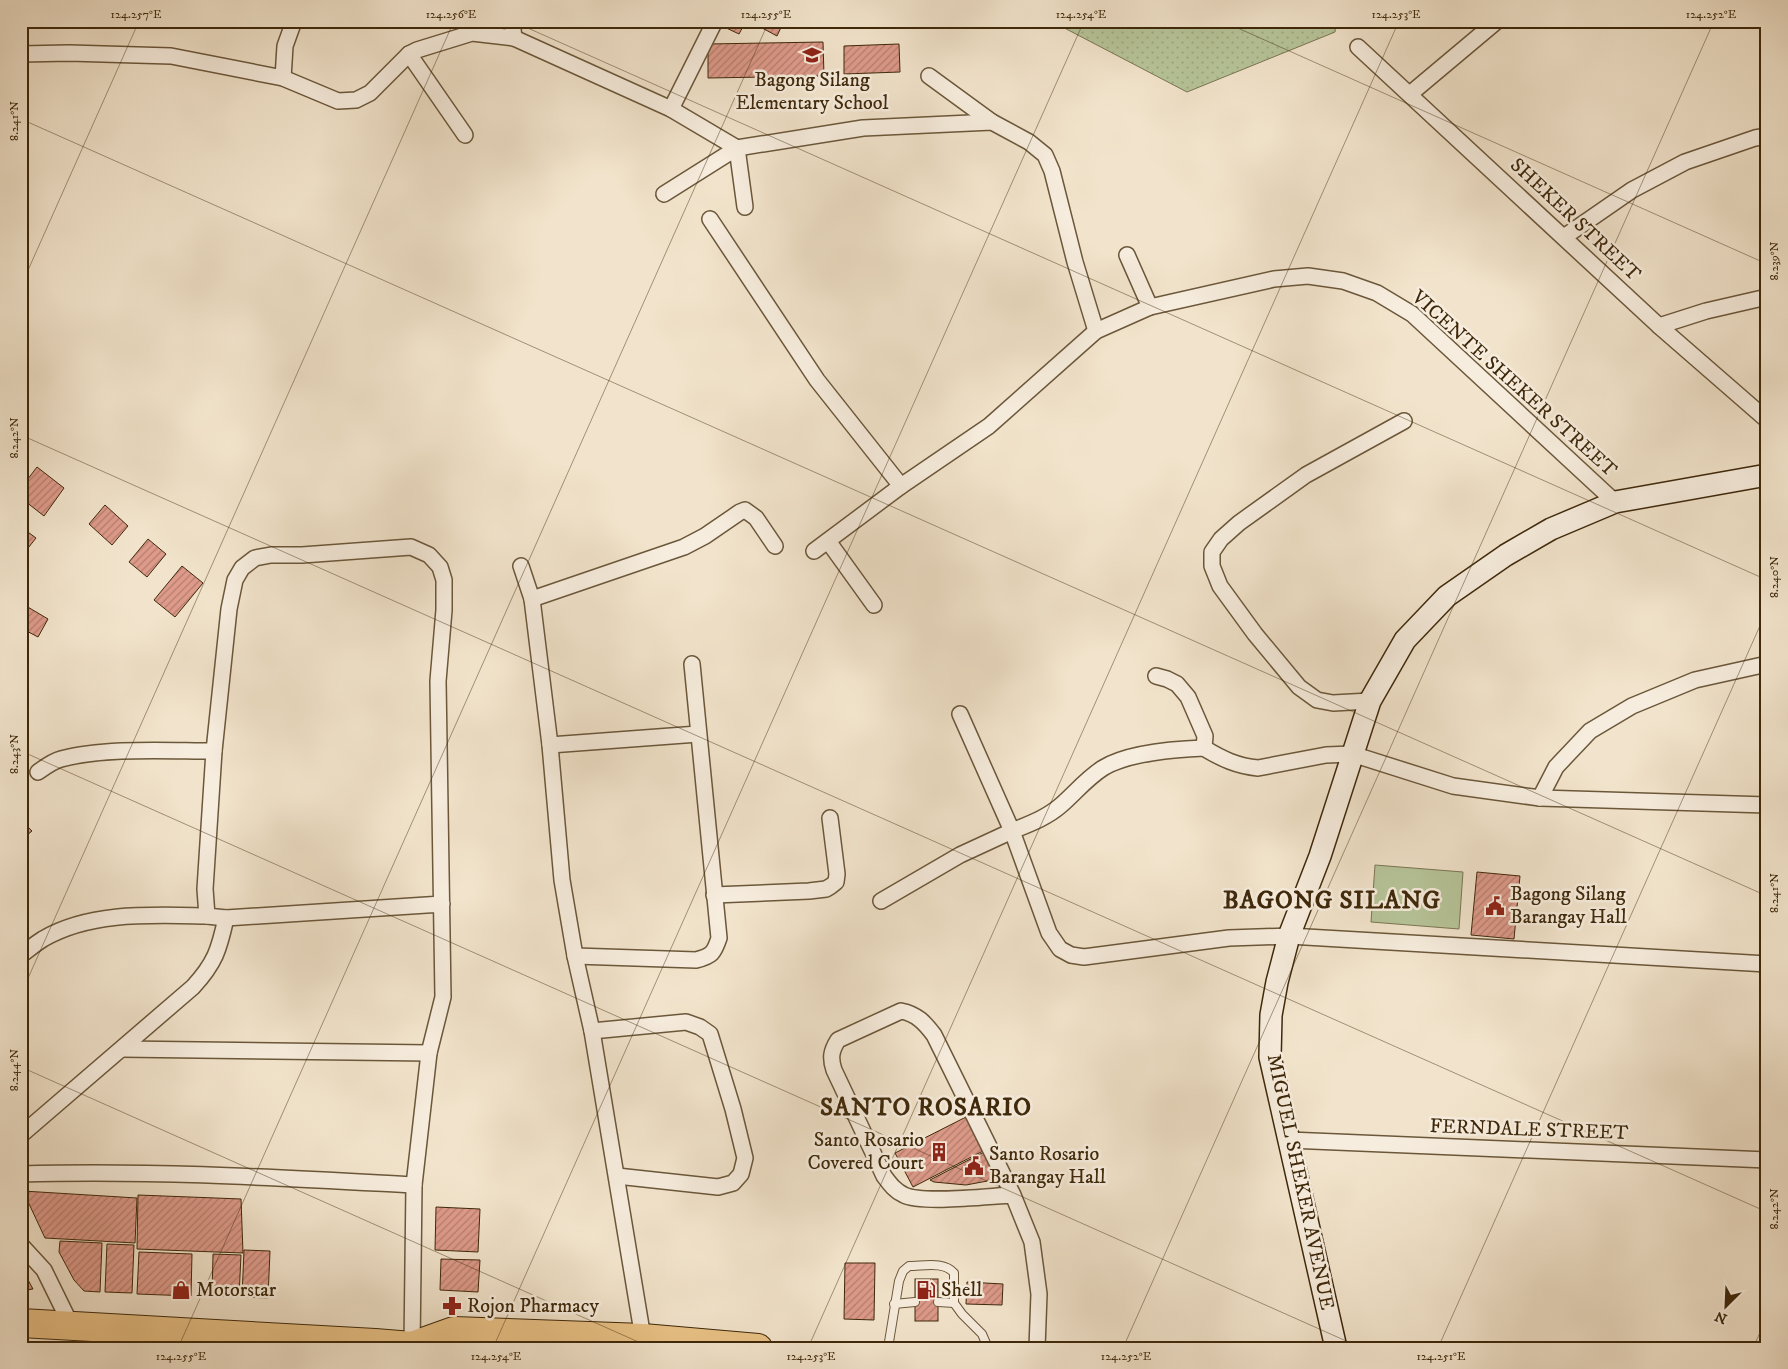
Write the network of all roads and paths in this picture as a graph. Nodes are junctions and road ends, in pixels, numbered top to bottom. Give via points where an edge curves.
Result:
1 (294, 21) edge
2 (512, 21) edge
3 (715, 21) edge
4 (1497, 21) edge
5 (514, 38) junction
6 (1358, 47) dead end
7 (21, 54) edge
8 (409, 54) junction
9 (929, 76) dead end
10 (283, 78) junction
11 (1410, 94) junction
12 (671, 109) junction
13 (992, 122) junction
14 (465, 134) dead end
15 (1767, 136) edge
16 (737, 148) junction
17 (664, 194) dead end
18 (745, 207) dead end
19 (710, 219) dead end
20 (1564, 238) junction
21 (1127, 255) dead end
22 (1767, 297) edge
23 (1150, 306) junction
24 (1659, 326) junction
25 (1096, 332) junction
26 (1767, 420) edge
27 (1404, 421) dead end
28 (1767, 474) edge
29 (900, 486) junction
30 (1615, 502) junction
31 (828, 540) junction
32 (775, 546) dead end
33 (814, 551) dead end
34 (522, 566) dead end
35 (532, 599) junction
36 (874, 605) dead end
37 (692, 664) dead end
38 (1767, 664) edge
39 (1156, 676) dead end
40 (1370, 702) junction
41 (960, 714) dead end
42 (698, 734) junction
43 (550, 745) junction
44 (1204, 748) junction
45 (214, 751) junction
46 (1352, 754) junction
47 (38, 772) dead end
48 (1540, 798) junction
49 (1767, 805) edge
50 (830, 818) dead end
51 (1012, 831) junction
52 (714, 895) junction
53 (881, 901) dead end
54 (442, 904) junction
55 (207, 916) junction
56 (226, 918) junction
57 (1290, 936) junction
58 (21, 955) edge
59 (575, 956) junction
60 (1767, 964) edge
61 (592, 1031) junction
62 (122, 1048) junction
63 (429, 1053) junction
64 (21, 1135) edge
65 (1289, 1140) junction
66 (1767, 1160) edge
67 (21, 1174) edge
68 (617, 1176) junction
69 (414, 1185) junction
70 (1013, 1195) junction
71 (21, 1244) edge
72 (915, 1302) dead end
73 (938, 1302) dead end
74 (954, 1303) junction
75 (894, 1304) junction
76 (21, 1323) edge
77 (71, 1324) junction
78 (643, 1338) junction
79 (356, 1345) edge
80 (415, 1347) edge
81 (758, 1348) edge
82 (888, 1348) edge
83 (988, 1348) edge
84 (1037, 1348) edge
85 (1336, 1348) edge

1 - 10 street via 285,46
2 - 5 street
3 - 12 street
4 - 11 street
5 - 8 street via 472,33
5 - 12 street
6 - 11 street, SHEKER STREET
7 - 10 street via 69,52 171,56
8 - 10 street via 370,93 356,100 338,101
8 - 14 street
9 - 13 street
11 - 20 street, SHEKER STREET
12 - 16 street
13 - 16 street via 864,128
13 - 25 street via 1045,155
15 - 20 street via 1685,162 1632,190
16 - 17 street
16 - 18 street
19 - 29 street via 817,380
20 - 24 street, SHEKER STREET
21 - 23 street
22 - 24 street
23 - 25 street, VICENTE SHEKER STREET
23 - 30 street, VICENTE SHEKER STREET via 1274,279 1308,276 1343,281 1377,292 1412,314
24 - 26 street, SHEKER STREET
25 - 29 street, VICENTE SHEKER STREET via 989,426
27 - 40 street via 1306,475 1239,522 1212,552 1212,566 1220,586 1299,687 1317,700
28 - 30 street, MIGUEL SHEKER AVENUE
29 - 31 street, VICENTE SHEKER STREET
30 - 40 street, MIGUEL SHEKER AVENUE via 1551,529 1506,555 1447,596 1405,640
31 - 33 street, VICENTE SHEKER STREET
31 - 36 street
32 - 35 street via 756,518 745,510 684,547
34 - 35 street
35 - 43 street
37 - 42 street
38 - 48 street via 1695,680 1632,706 1590,731 1556,767
39 - 44 street via 1177,684 1188,697 1205,736
40 - 46 street, MIGUEL SHEKER AVENUE
41 - 51 street
42 - 43 street
42 - 52 street
43 - 59 street via 562,880
44 - 46 street via 1226,761 1258,768
44 - 51 street via 1172,750 1114,762 1079,787 1059,807
45 - 47 street via 117,752 78,756 59,759
45 - 54 street via 230,609 242,568 255,558 272,555 411,548 429,555 440,566 444,580 438,681
45 - 55 street via 205,880
46 - 48 street via 1453,786
46 - 57 street, MIGUEL SHEKER AVENUE via 1320,856
48 - 49 street
50 - 52 street via 837,874 836,882 831,886 809,891
51 - 53 street via 960,855
51 - 57 street via 1049,933 1060,949 1071,955 1084,957 1229,938
52 - 59 street via 719,938 715,950 708,957 696,960
54 - 56 street
54 - 63 street via 443,997
55 - 56 street
55 - 58 street via 134,916 97,921 67,928
56 - 62 street via 221,943 207,972
57 - 60 street
57 - 65 street, MIGUEL SHEKER AVENUE via 1271,1015 1270,1057
59 - 61 street
61 - 68 street
61 - 68 street via 686,1022 710,1034 744,1158 741,1174 733,1183 718,1187
62 - 63 street
62 - 64 street
63 - 69 street
65 - 66 street, FERNDALE STREET
65 - 85 street, MIGUEL SHEKER AVENUE
67 - 69 street via 222,1175
68 - 78 street
69 - 80 street
70 - 70 street via 934,1035 922,1020 902,1011 838,1040 831,1059 834,1070 892,1187 904,1195 920,1199
70 - 84 street via 1032,1242 1039,1294
71 - 77 street via 44,1270
72 - 75 lane
73 - 74 lane
74 - 75 lane via 954,1273 949,1267 910,1266 903,1271
74 - 83 lane via 982,1334
75 - 82 lane
76 - 77 highway
77 - 79 highway
78 - 80 highway via 454,1331
78 - 81 highway
79 - 80 highway

